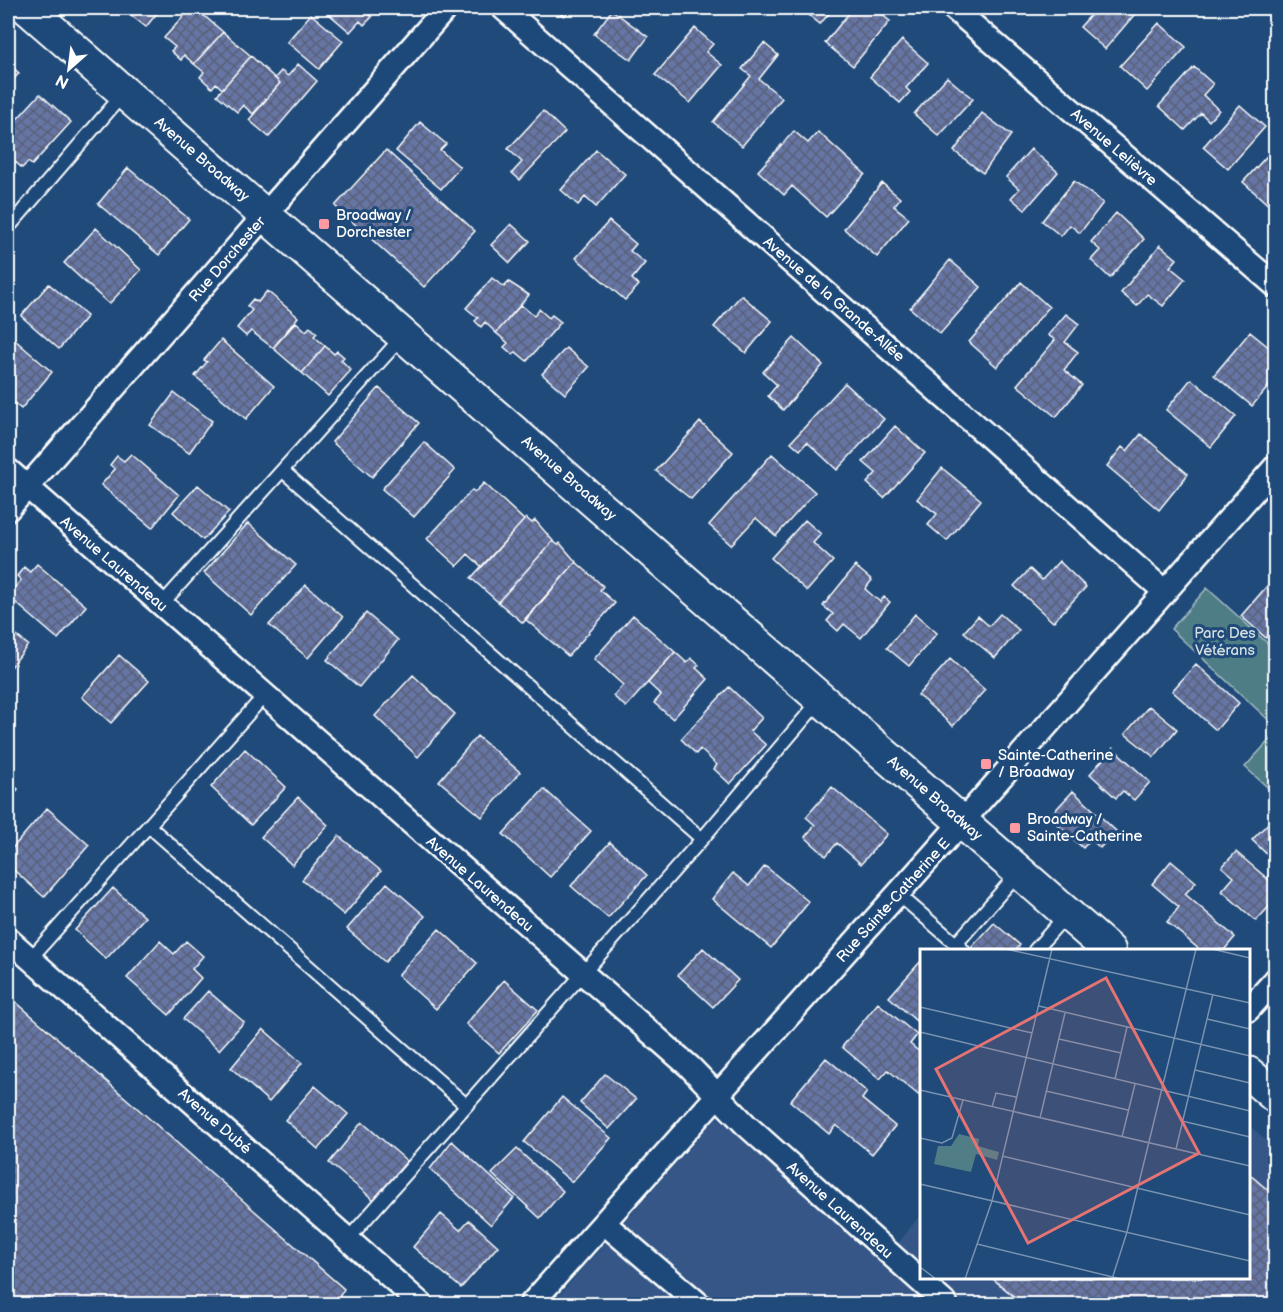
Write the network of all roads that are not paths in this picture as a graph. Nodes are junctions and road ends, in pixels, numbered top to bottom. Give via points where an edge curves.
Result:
1 (27, 8) edge
2 (446, 8) edge
3 (503, 8) edge
4 (953, 8) edge
5 (124, 92) junction
6 (266, 214) junction
7 (8, 228) edge
8 (1275, 286) edge
9 (404, 335) junction
10 (1275, 466) edge
11 (8, 470) edge
12 (283, 471) junction
13 (27, 487) junction
14 (8, 509) edge
15 (1164, 591) junction
16 (161, 605) junction
17 (264, 696) junction
18 (821, 699) junction
19 (963, 822) junction
20 (150, 827) junction
21 (702, 839) junction
22 (1019, 872) junction
23 (898, 894) junction
24 (1067, 914) junction
25 (8, 939) edge
26 (959, 947) edge
27 (1037, 949) edge
28 (1107, 949) edge
29 (30, 959) junction
30 (582, 972) junction
31 (1275, 980) edge
32 (1250, 1008) edge
33 (1250, 1075) edge
34 (716, 1095) junction
35 (1275, 1097) edge
36 (465, 1104) junction
37 (604, 1223) junction
38 (349, 1238) junction
39 (421, 1305) edge
40 (531, 1305) edge
41 (699, 1305) edge
42 (946, 1305) edge

1 - 5 street, Avenue Broadway
2 - 6 street, Rue Dorchester
3 - 15 street, Avenue de la Grande-Allée
4 - 8 street, Avenue Lelièvre
5 - 6 street, Avenue Broadway
5 - 7 lane
6 - 9 street, Avenue Broadway
6 - 13 street, Rue Dorchester
9 - 12 lane
9 - 18 street, Avenue Broadway
10 - 15 street, Rue Sainte-Catherine E
11 - 13 street, Avenue Laurendeau
12 - 16 lane
12 - 21 lane
13 - 14 street, Rue Dorchester
13 - 16 street, Avenue Laurendeau
15 - 19 street, Rue Sainte-Catherine E
16 - 17 street, Avenue Laurendeau
17 - 20 lane
17 - 30 street, Avenue Laurendeau
18 - 19 street, Avenue Broadway
18 - 21 lane
19 - 22 street, Avenue Broadway
19 - 23 street, Rue Sainte-Catherine E
20 - 29 lane
20 - 36 lane
21 - 30 lane
22 - 24 street, Avenue Broadway
22 - 26 lane
23 - 26 lane
23 - 34 street, Rue Sainte-Catherine E
24 - 27 lane
24 - 28 street, Avenue Broadway
25 - 29 street, Avenue Dubé
29 - 38 street, Avenue Dubé
30 - 34 street, Avenue Laurendeau via 690,1067
30 - 36 lane
31 - 32 street
33 - 35 street
34 - 37 street, Rue Sainte-Catherine E
34 - 42 street, Avenue Laurendeau
36 - 38 lane
37 - 40 street, Rue Sainte-Catherine E
37 - 41 street
38 - 39 street, Avenue Dubé

